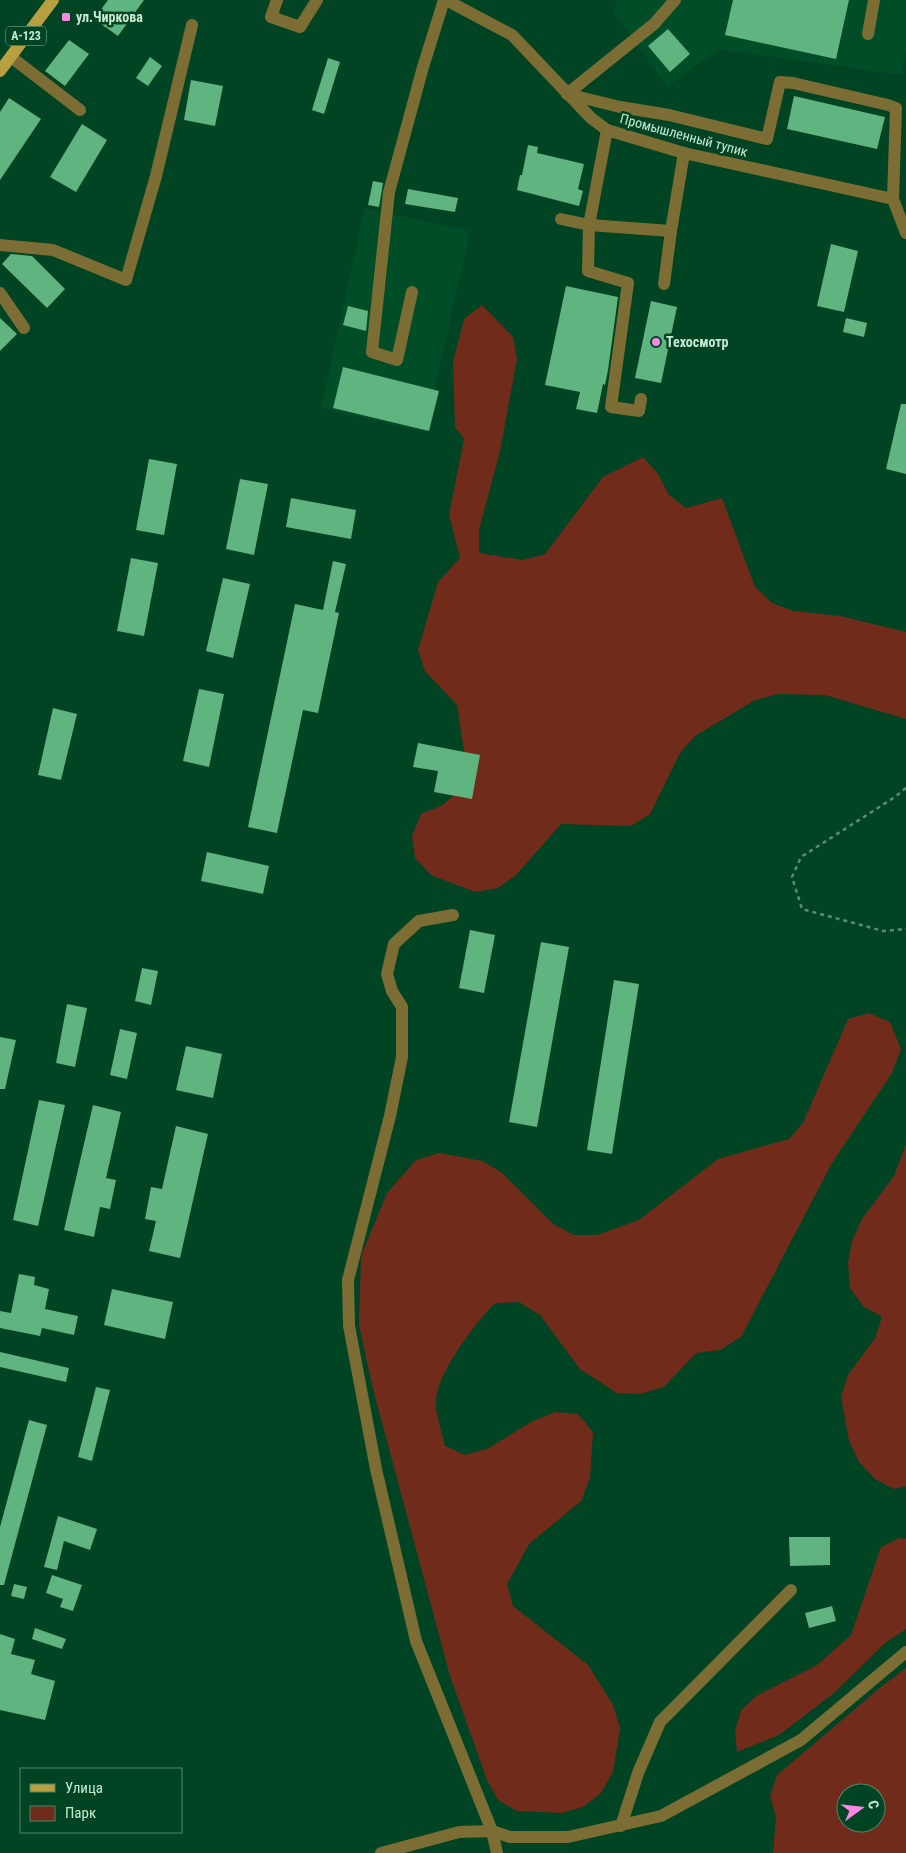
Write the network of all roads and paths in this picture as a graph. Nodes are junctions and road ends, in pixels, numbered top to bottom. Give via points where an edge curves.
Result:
1 (53, 0) edge
2 (277, 0) edge
3 (317, 0) edge
4 (445, 0) edge
5 (675, 0) edge
6 (874, 0) edge
7 (192, 25) dead end
8 (868, 34) dead end
9 (11, 57) junction
10 (0, 71) edge
11 (567, 94) junction
12 (80, 110) dead end
13 (607, 130) junction
14 (684, 153) junction
15 (892, 198) junction
16 (561, 219) dead end
17 (589, 225) junction
18 (671, 231) junction
19 (906, 233) edge
20 (0, 245) edge
21 (664, 284) dead end
22 (412, 292) dead end
23 (0, 293) edge
24 (24, 328) dead end
25 (641, 399) dead end
26 (906, 788) edge
27 (453, 916) dead end
28 (906, 929) edge
29 (790, 1590) dead end
30 (906, 1652) edge
31 (621, 1826) junction
32 (492, 1831) junction
33 (381, 1853) edge
34 (497, 1853) edge

1 - 9 main road, А-123
2 - 3 street via 271,17 300,27
4 - 11 street, Промышленный тупик via 512,35
4 - 22 street via 389,192 372,352 397,360
5 - 11 street via 654,24
6 - 8 street
7 - 20 street via 156,176 126,280 53,250
9 - 10 main road, А-123
9 - 12 street
11 - 13 street, Промышленный тупик
11 - 15 street via 767,139 780,82 888,105 896,108
13 - 14 street, Промышленный тупик
13 - 17 street
14 - 15 street, Промышленный тупик
14 - 18 street
15 - 19 street
16 - 17 street
17 - 18 street
17 - 25 street via 588,271 628,283 611,407 639,411
18 - 21 street
23 - 24 street
26 - 28 path via 800,857 792,877 802,909 883,931
27 - 32 street via 419,921 394,944 387,974 402,1007 402,1057 348,1280 349,1326 376,1469 416,1641
29 - 31 street via 660,1722 638,1773
30 - 31 street via 801,1740 661,1816
31 - 32 street via 568,1837 510,1837
32 - 33 street via 459,1832
32 - 34 street

